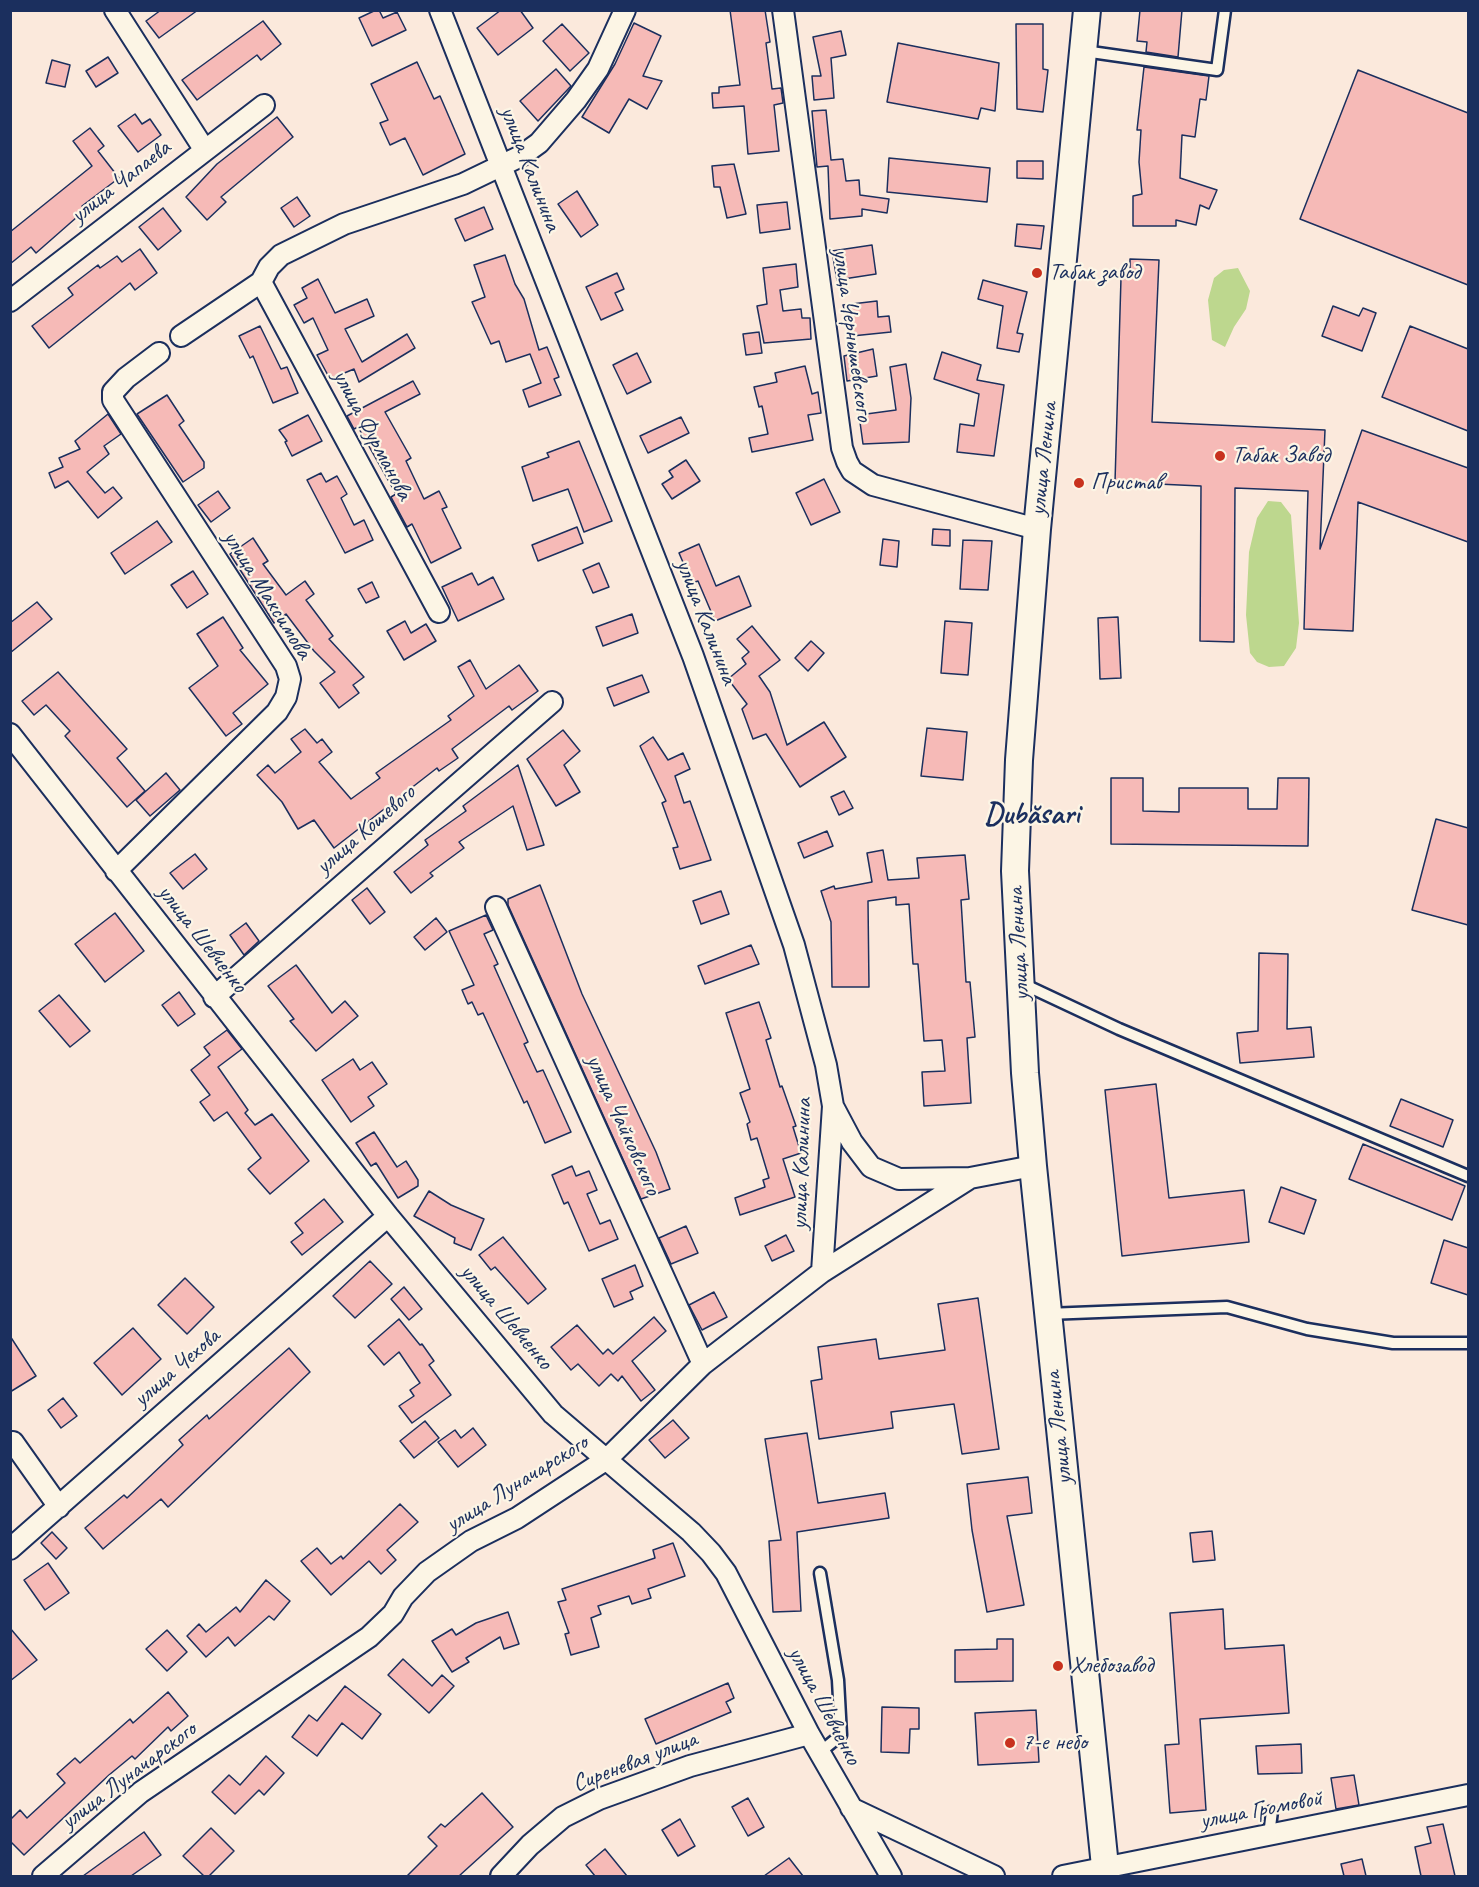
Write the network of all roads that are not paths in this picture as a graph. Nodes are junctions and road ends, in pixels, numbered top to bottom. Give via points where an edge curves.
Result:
1 (115, 10) edge
2 (440, 10) edge
3 (625, 10) edge
4 (783, 10) edge
5 (1087, 10) edge
6 (1225, 10) edge
7 (1084, 51) junction
8 (264, 105) dead end
9 (204, 149) junction
10 (502, 166) junction
11 (261, 282) junction
12 (10, 301) edge
13 (181, 336) dead end
14 (159, 353) dead end
15 (1037, 529) junction
16 (439, 612) dead end
17 (552, 702) dead end
18 (10, 734) edge
19 (116, 871) junction
20 (496, 907) dead end
21 (1021, 983) junction
22 (214, 997) junction
23 (833, 1106) junction
24 (1033, 1166) junction
25 (1468, 1176) edge
26 (970, 1178) junction
27 (388, 1216) junction
28 (822, 1272) junction
29 (1047, 1314) junction
30 (1468, 1342) edge
31 (703, 1364) junction
32 (13, 1442) dead end
33 (607, 1459) junction
34 (59, 1507) junction
35 (10, 1549) edge
36 (820, 1573) dead end
37 (808, 1734) junction
38 (819, 1753) junction
39 (1468, 1795) edge
40 (850, 1808) junction
41 (1272, 1811) dead end
42 (1269, 1834) junction
43 (1106, 1872) edge
44 (43, 1876) edge
45 (501, 1876) edge
46 (891, 1876) edge
47 (994, 1876) edge
48 (1063, 1876) edge

1 - 9 street
2 - 10 street, улица Калинина
3 - 10 street via 598,69 576,99 539,143
4 - 15 street, улица Чернышевского via 847,462 852,471 873,485
5 - 7 street, улица Ленина
6 - 7 lane via 1217,70
7 - 15 street, улица Ленина
8 - 9 street, улица Чапаева
9 - 12 street, улица Чапаева
10 - 11 street via 463,184 344,224 281,255
10 - 23 street, улица Калинина via 693,656 794,945
11 - 13 street
11 - 16 street, улица Фурманова
14 - 19 street, улица Максимова via 113,392 117,409 286,666 290,679 286,698 277,712
15 - 21 street, улица Ленина via 1018,760 1015,871
17 - 22 street, улица Кошевого
18 - 19 street, улица Шевченко
19 - 22 street, улица Шевченко
20 - 31 street, улица Чайковского
21 - 24 street, улица Ленина
21 - 25 lane via 1119,1029
22 - 27 street, улица Шевченко
23 - 26 street via 871,1167 899,1179
23 - 28 street, улица Калинина
24 - 26 street, улица Луначарского
24 - 29 street, улица Ленина
26 - 28 street, улица Луначарского
27 - 33 street, улица Шевченко via 553,1414
27 - 34 street, улица Чехова
28 - 31 street, улица Луначарского
29 - 30 lane via 1227,1306 1307,1329 1393,1343
29 - 43 street, улица Ленина
31 - 33 street, улица Луначарского
32 - 34 street
33 - 37 street, улица Шевченко via 691,1532 726,1573
33 - 44 street, улица Луначарского via 427,1572 369,1637 141,1792
34 - 35 street, улица Чехова
36 - 38 lane via 838,1680 841,1736
37 - 38 street, улица Шевченко
37 - 45 street, Сиреневая улица via 690,1766 599,1799 563,1817
38 - 40 street, улица Шевченко
39 - 42 street, улица Громовой
40 - 46 street, улица Шевченко
40 - 47 street
41 - 42 lane
42 - 43 street, улица Громовой
43 - 48 street, улица Громовой

